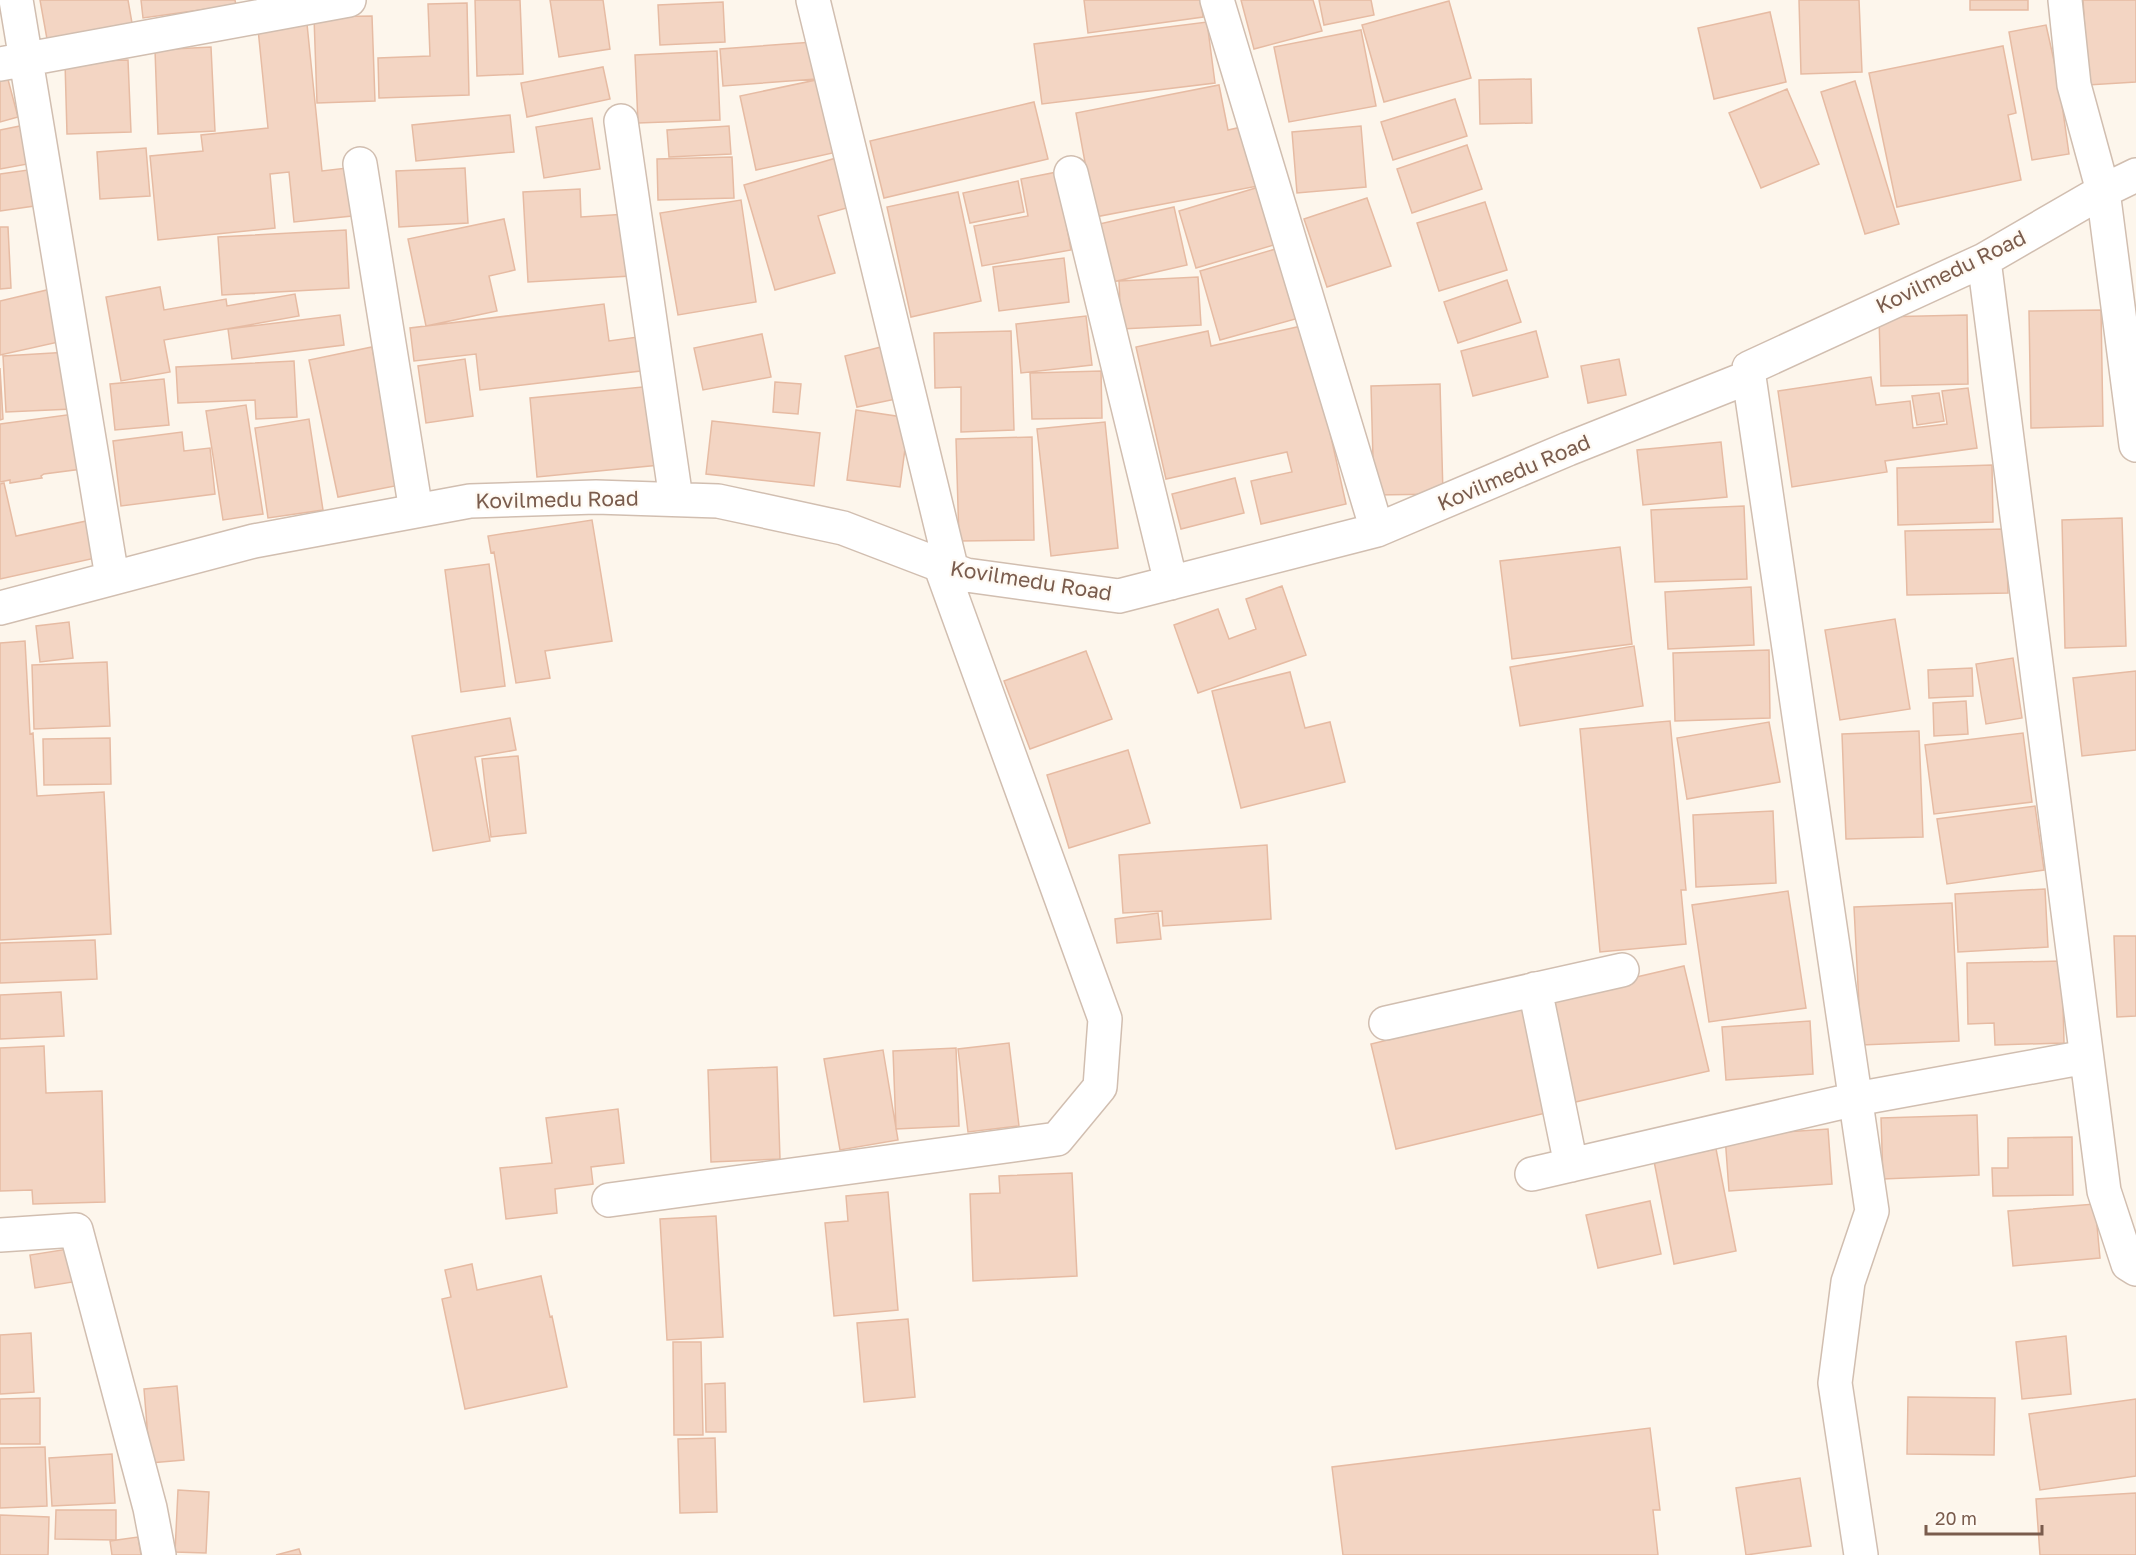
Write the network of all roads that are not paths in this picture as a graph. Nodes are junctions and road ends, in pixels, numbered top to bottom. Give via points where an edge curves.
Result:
1 (16, 0) edge
2 (349, 0) edge
3 (813, 0) edge
4 (1217, 0) edge
5 (2065, 0) edge
6 (13, 62) edge
7 (621, 121) dead end
8 (360, 164) dead end
9 (1071, 173) dead end
10 (2136, 175) edge
11 (2103, 191) junction
12 (1984, 260) junction
13 (1749, 377) junction
14 (2136, 445) edge
15 (675, 499) junction
16 (416, 512) junction
17 (1377, 530) junction
18 (946, 569) junction
19 (112, 577) junction
20 (1171, 583) junction
21 (0, 608) edge
22 (1622, 970) dead end
23 (1535, 989) junction
24 (1386, 1023) dead end
25 (2086, 1057) junction
26 (1856, 1099) junction
27 (1571, 1165) junction
28 (1532, 1174) dead end
29 (609, 1200) dead end
30 (0, 1234) edge
31 (2136, 1269) edge
32 (159, 1555) edge
33 (1861, 1555) edge

1 - 6 street
2 - 6 street
3 - 18 street
4 - 17 street
5 - 11 street via 2074,85
6 - 19 street
7 - 15 street
8 - 16 street
9 - 20 street
10 - 11 street, Kovilmedu Road
11 - 12 street, Kovilmedu Road
11 - 14 street
12 - 13 street, Kovilmedu Road via 1749,368
12 - 25 street
13 - 17 street, Kovilmedu Road
13 - 26 street
15 - 16 street, Kovilmedu Road via 470,501
15 - 18 street, Kovilmedu Road via 718,501 843,528
16 - 19 street, Kovilmedu Road via 254,542
17 - 20 street, Kovilmedu Road
18 - 20 street, Kovilmedu Road via 1119,596
18 - 29 street via 1105,1020 1100,1087 1058,1139
19 - 21 street, Kovilmedu Road
22 - 23 street
23 - 24 street
23 - 27 street
25 - 26 street
25 - 31 street via 2104,1191 2128,1264
26 - 27 street
26 - 33 street via 1872,1211 1848,1282 1835,1383
27 - 28 street
30 - 32 street via 76,1230

